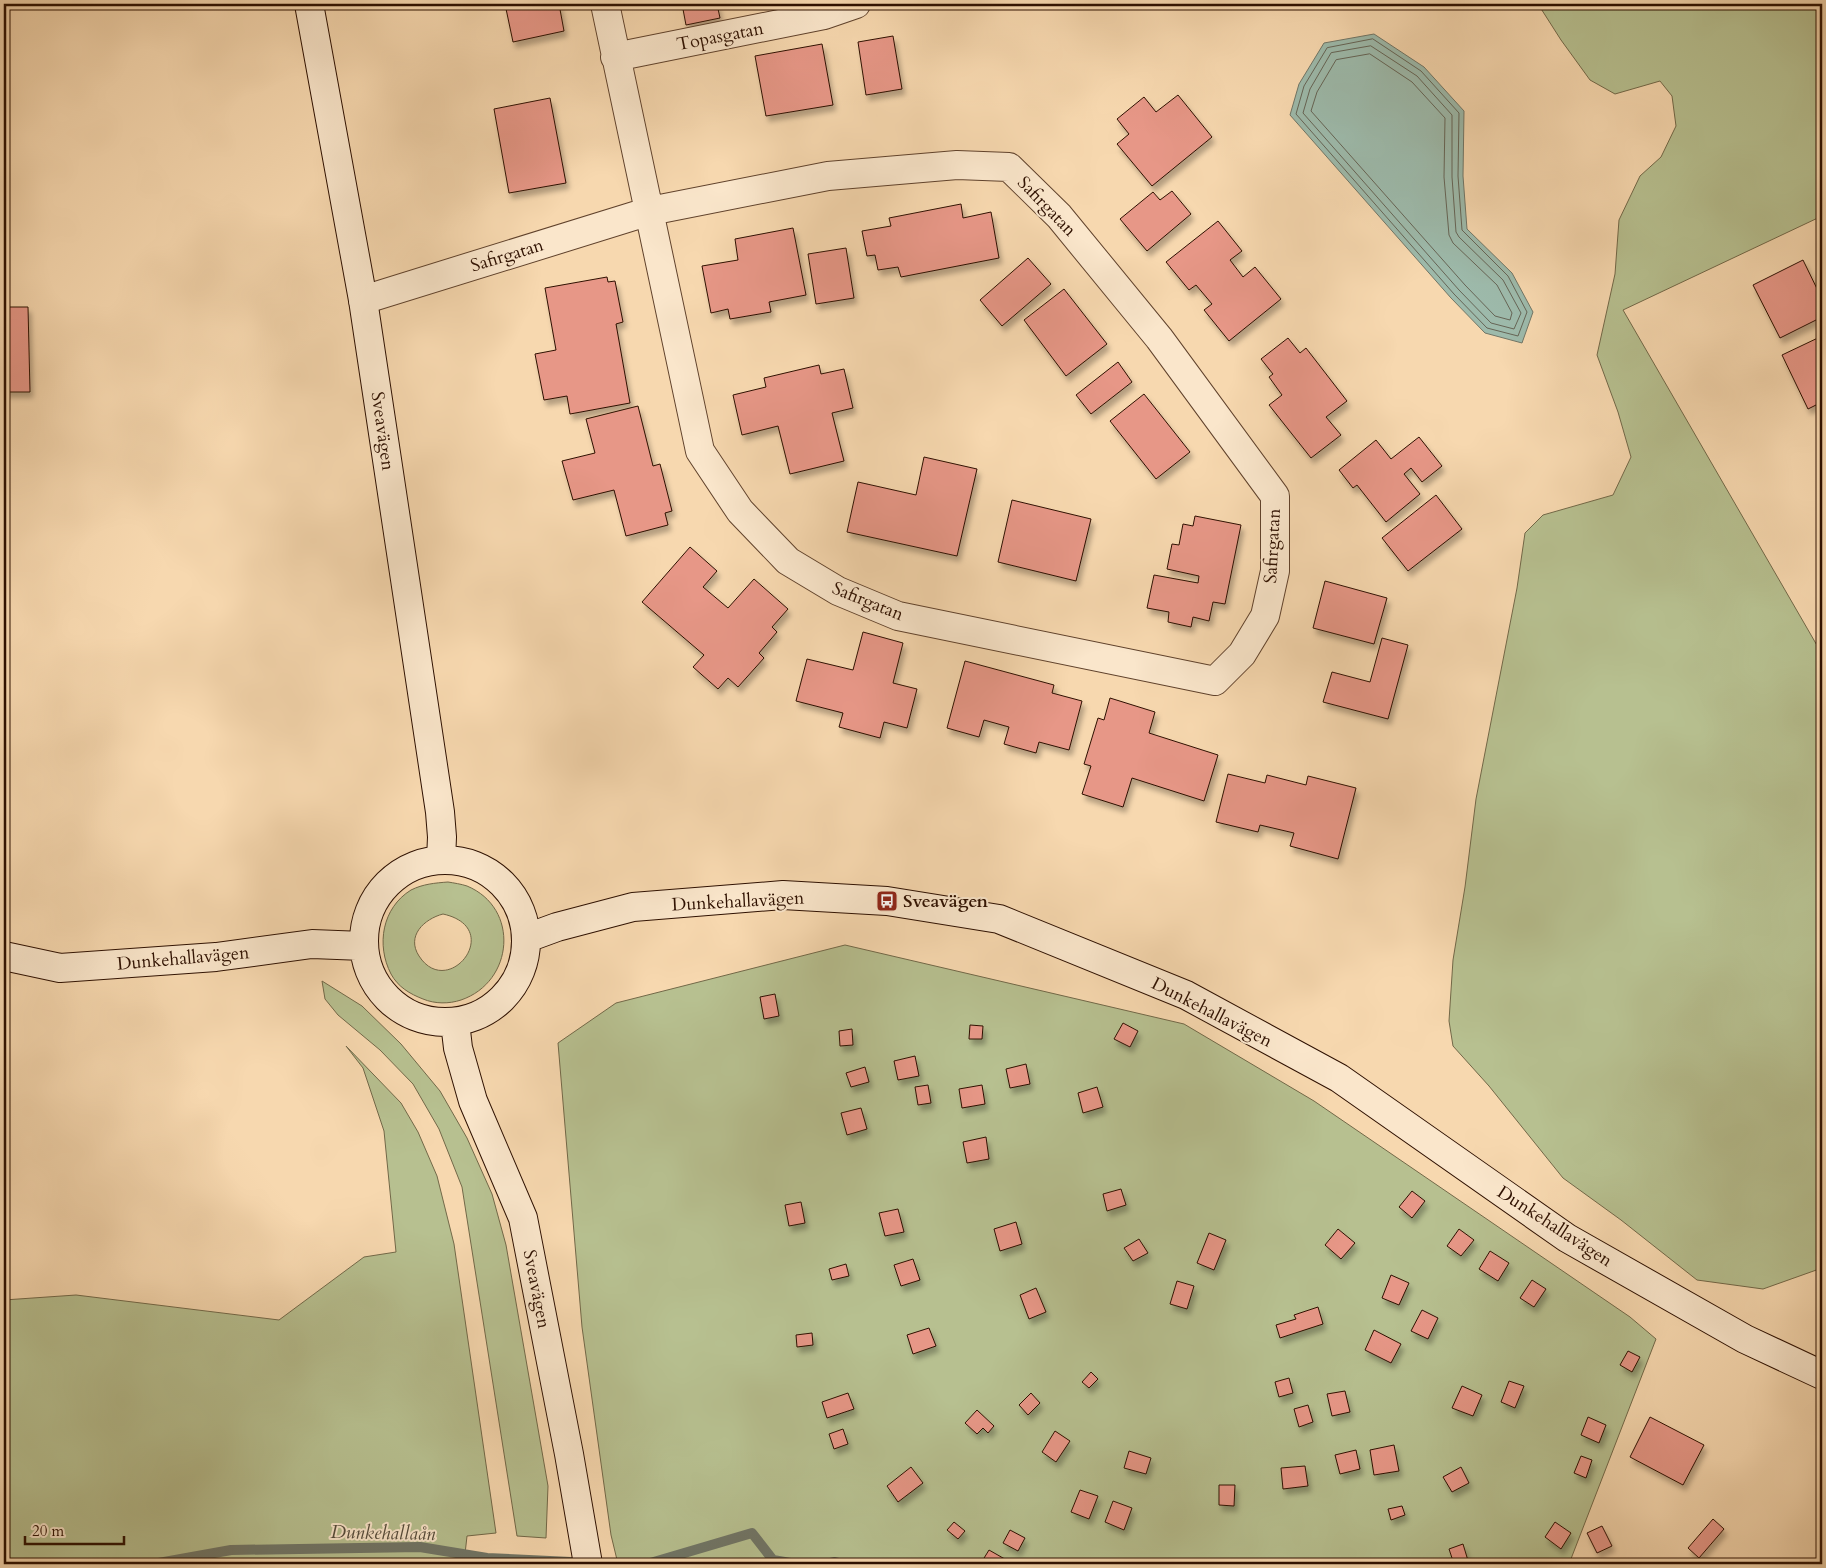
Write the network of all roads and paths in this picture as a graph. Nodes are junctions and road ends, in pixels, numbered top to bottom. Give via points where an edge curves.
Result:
1 (309, 4) edge
2 (605, 4) edge
3 (856, 4) edge
4 (823, 10) edge
5 (615, 56) junction
6 (650, 211) junction
7 (363, 300) junction
8 (441, 860) junction
9 (527, 938) junction
10 (363, 946) junction
11 (4, 956) edge
12 (455, 1022) junction
13 (1822, 1375) edge
14 (588, 1564) edge

1 - 7 street, Sveavägen
2 - 5 street
3 - 4 street, Topasgatan
4 - 5 street, Topasgatan
5 - 6 street
6 - 6 street, Safirgatan via 828,176 957,165 1009,167 1059,216 1153,331 1275,496 1275,572 1265,616 1242,654 1215,681 1067,652 898,616 838,591 788,561 740,511 700,451
6 - 7 street, Safirgatan
7 - 8 street, Sveavägen via 440,812
8 - 9 street via 469,863 494,876 511,893 522,914
8 - 10 street via 418,864 398,875 382,890 371,907
9 - 12 street via 520,975 510,992 475,1017
9 - 13 street, Dunkehallavägen via 633,907 783,895 887,901 999,919 1186,995 1339,1078 1567,1238 1745,1339
10 - 11 street, Dunkehallavägen via 312,944 216,957 60,968
10 - 12 street via 376,986 390,1002 410,1015 432,1022
12 - 14 street, Sveavägen via 458,1048 473,1101 523,1218

